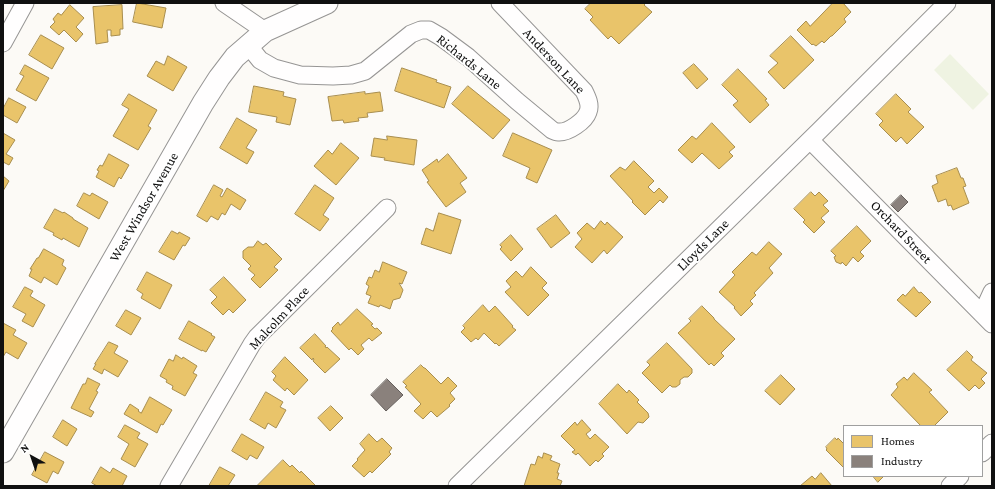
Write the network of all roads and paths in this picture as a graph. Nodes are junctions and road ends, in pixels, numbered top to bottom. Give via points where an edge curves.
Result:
1 (25, 3) edge
2 (224, 3) edge
3 (327, 3) edge
4 (500, 3) edge
5 (947, 3) edge
6 (265, 31) junction
7 (3, 43) edge
8 (248, 45) junction
9 (580, 123) joint
10 (810, 140) junction
11 (387, 208) dead end
12 (992, 292) edge
13 (987, 319) edge
14 (992, 443) edge
15 (3, 452) edge
16 (983, 452) edge
17 (959, 477) edge
18 (169, 486) edge
19 (457, 486) edge
20 (950, 486) edge

1 - 7 street
2 - 6 street
3 - 6 street, West Windsor Avenue
4 - 9 street, Anderson Lane via 584,91 589,101 589,111
5 - 10 street, Lloyds Lane
6 - 8 street, West Windsor Avenue
8 - 9 street, Richards Lane via 260,60 274,68 300,75 333,76 365,71 410,34 428,30 468,57 552,130 559,132
8 - 15 street, West Windsor Avenue via 235,57 203,103
10 - 13 street, Orchard Street
10 - 19 street, Lloyds Lane
11 - 18 street, Malcolm Place via 257,337
12 - 13 street
14 - 16 street
17 - 20 street

